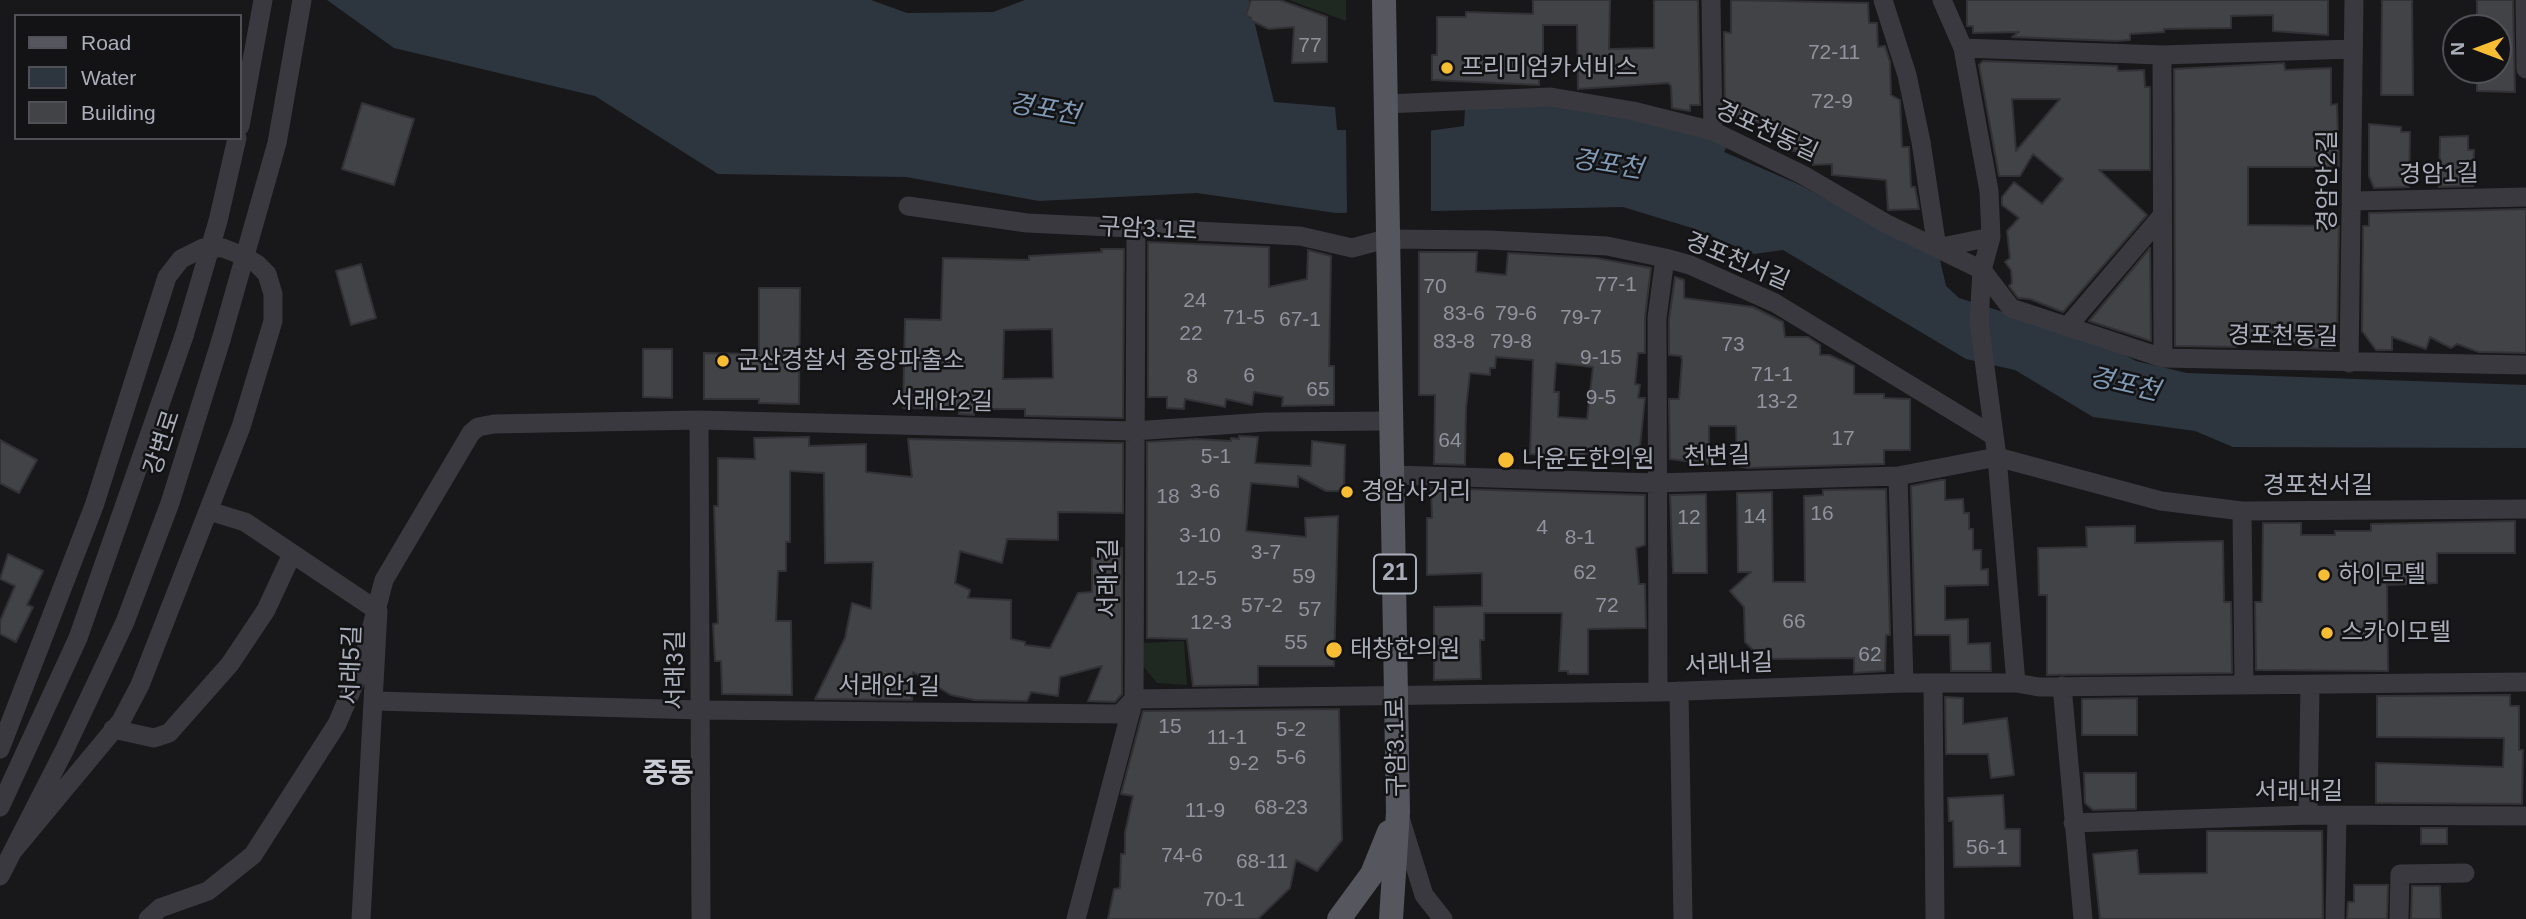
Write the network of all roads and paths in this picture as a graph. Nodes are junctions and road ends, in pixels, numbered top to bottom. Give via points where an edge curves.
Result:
1 (263, 0) edge
2 (302, 0) edge
3 (1384, 0) edge
4 (1711, 0) edge
5 (1883, 0) edge
6 (1942, 0) edge
7 (2354, 0) edge
8 (2525, 12) edge
9 (1963, 48) junction
10 (2353, 49) junction
11 (2162, 55) junction
12 (2526, 69) edge
13 (1385, 114) junction
14 (242, 115) edge
15 (1713, 131) junction
16 (237, 140) edge
17 (2526, 197) edge
18 (2354, 201) junction
19 (908, 206) dead end
20 (2161, 217) junction
21 (1136, 230) junction
22 (1386, 234) junction
23 (1991, 237) junction
24 (1937, 248) junction
25 (1665, 258) junction
26 (1982, 270) junction
27 (2067, 327) junction
28 (2163, 358) junction
29 (2349, 363) junction
30 (2526, 365) edge
31 (699, 420) junction
32 (1389, 421) junction
33 (1133, 431) junction
34 (1994, 436) junction
35 (1997, 457) junction
36 (1394, 475) junction
37 (1898, 476) junction
38 (1655, 483) junction
39 (2526, 509) edge
40 (209, 511) junction
41 (2242, 511) junction
42 (292, 554) junction
43 (379, 611) junction
44 (2526, 682) edge
45 (2016, 683) junction
46 (1904, 684) junction
47 (1933, 684) junction
48 (2244, 684) junction
49 (2310, 685) junction
50 (2062, 686) junction
51 (1679, 691) junction
52 (1658, 692) junction
53 (1396, 695) junction
54 (1134, 699) junction
55 (375, 701) junction
56 (701, 710) junction
57 (113, 729) junction
58 (0, 749) edge
59 (0, 807) edge
60 (1398, 812) junction
61 (2308, 815) junction
62 (2337, 816) junction
63 (2526, 816) edge
64 (2073, 823) junction
65 (13, 851) junction
66 (2465, 873) dead end
67 (0, 876) edge
68 (148, 919) edge
69 (361, 919) edge
70 (701, 919) edge
71 (1076, 919) edge
72 (1339, 919) edge
73 (1391, 919) edge
74 (1443, 919) edge
75 (1683, 919) edge
76 (1935, 919) edge
77 (2083, 919) edge
78 (2335, 919) edge
79 (2399, 919) edge

1 - 14 street
2 - 65 street, 강변로, bridge via 276,143 170,503 125,622
3 - 13 main road, 21
4 - 15 street
5 - 24 street via 1919,128
6 - 9 street
7 - 10 street, 경암안2길
8 - 12 street
9 - 11 street
9 - 23 street via 1989,191
10 - 11 street
10 - 18 street, 경암안2길
11 - 20 street
13 - 15 street, 경포천동길 via 1551,97
13 - 22 main road, 21
15 - 24 street, 경포천동길
16 - 59 street, 강변로, bridge via 184,336 78,638
17 - 18 street, 경암1길
18 - 29 street, 경암안2길
19 - 21 street, 구암3.1로 via 1027,223
20 - 27 street
20 - 28 street
21 - 22 street, 구암3.1로 via 1300,236 1352,248
21 - 33 street, 서래1길
22 - 25 street, 경포천서길 via 1607,246
22 - 32 main road, 구암3.1로 / 21
23 - 24 street
23 - 26 street
24 - 26 street, 경포천동길
25 - 34 street, 경포천서길 via 1775,303
25 - 38 street via 1657,318
26 - 27 street, 경포천동길 via 2011,308
26 - 34 street via 1979,322
27 - 28 street, 경포천동길
28 - 29 street, 경포천동길
29 - 30 street, 경포천동길
31 - 33 street, 서래안2길
31 - 43 street, 서래안2길 via 478,428 384,580
31 - 56 street, 서래3길
32 - 33 street, 서래안2길 via 1266,422
32 - 36 main road, 구암3.1로 / 21
33 - 54 street, 서래1길
34 - 35 street
35 - 37 street, 천변길
35 - 41 street, 경포천서길 via 2161,501
35 - 45 street
36 - 38 street, 천변길
36 - 53 main road, 구암3.1로 / 21
37 - 38 street, 천변길
37 - 46 street
38 - 52 street
39 - 41 street, 경포천서길
40 - 42 street, 서래5길 via 245,522
40 - 57 street via 140,685
40 - 58 street via 241,427 273,321 267,274 257,264 223,248 203,248 181,259 167,277 94,506
41 - 48 street
42 - 43 street, 서래5길
42 - 57 street via 266,610 230,664 169,733 154,738
43 - 55 street, 서래5길
43 - 68 street via 337,724 253,855 208,891 160,908
44 - 49 street, 서래내길
45 - 47 street, 서래내길
45 - 50 street, 서래내길
46 - 47 street, 서래내길
46 - 51 street, 서래내길
47 - 76 street
48 - 49 street, 서래내길
48 - 50 street, 서래내길
49 - 61 street
50 - 64 street
51 - 52 street, 서래내길
51 - 75 street
52 - 53 street, 서래내길
53 - 54 street, 서래안1길
53 - 60 main road, 구암3.1로 / 21
54 - 56 street, 서래안1길 via 1120,715
54 - 71 street, 서래1길
55 - 56 street, 서래안1길
55 - 69 street, 서래5길
56 - 70 street, 서래3길
57 - 65 street
60 - 72 main road via 1372,874
60 - 73 main road, 구암3.1로 / 21
60 - 74 street via 1424,895
61 - 62 street, 서래내길
61 - 64 street, 서래내길
62 - 63 street, 서래내길
62 - 78 street
64 - 77 street
65 - 67 street, 강변로
66 - 79 street via 2400,874

